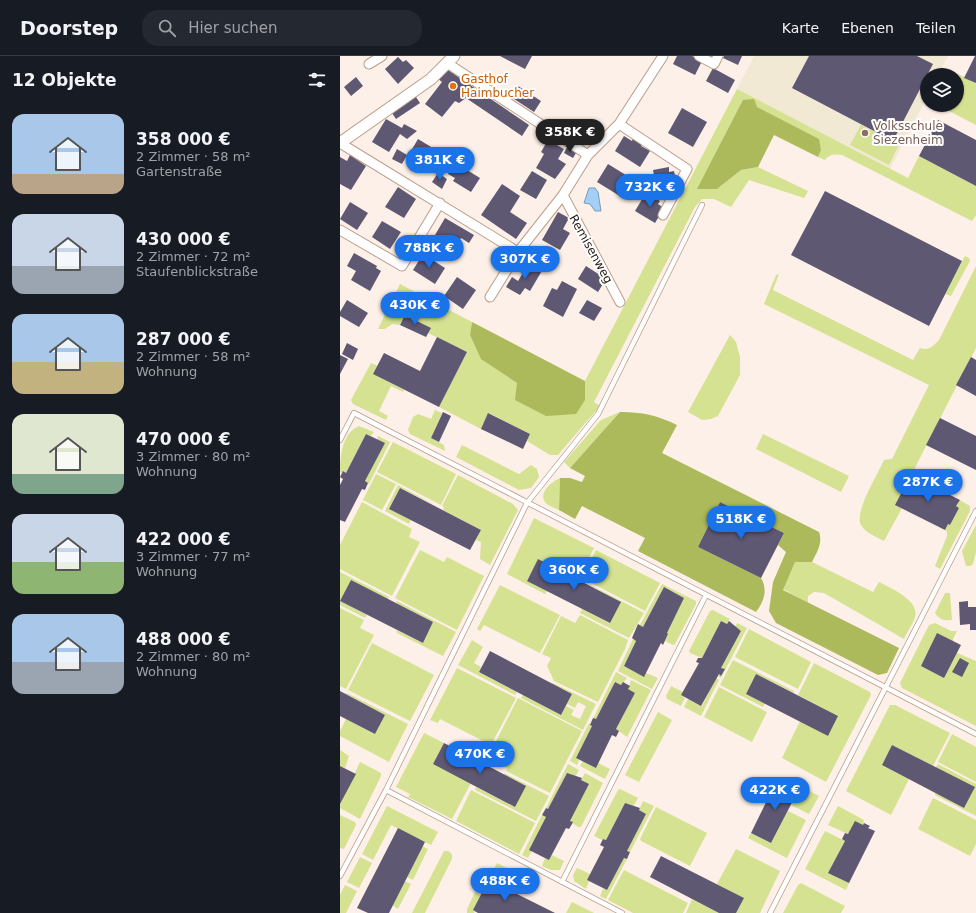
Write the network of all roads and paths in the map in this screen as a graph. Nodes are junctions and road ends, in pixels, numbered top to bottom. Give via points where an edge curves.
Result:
1 (382, 56) edge
2 (663, 56) edge
3 (700, 56) edge
4 (718, 56) edge
5 (451, 60) edge
6 (370, 64) dead end
7 (619, 124) junction
8 (340, 143) edge
9 (588, 155) junction
10 (563, 195) junction
11 (440, 203) junction
12 (702, 205) dead end
13 (663, 215) dead end
14 (340, 230) edge
15 (518, 252) junction
16 (490, 297) dead end
17 (620, 302) dead end
18 (340, 440) edge
19 (527, 503) junction
20 (976, 510) edge
21 (706, 595) junction
22 (885, 687) junction
23 (976, 734) edge
24 (386, 790) junction
25 (340, 876) edge
26 (562, 882) junction
27 (622, 913) edge
28 (770, 913) edge

1 - 6 street
2 - 7 street
3 - 4 street via 714,64
5 - 8 street via 431,79
5 - 9 street
7 - 9 street
7 - 13 street via 687,169
8 - 11 street
9 - 10 street
10 - 15 street
10 - 17 street, Remisenweg
11 - 14 street via 402,266
11 - 15 street
12 - 19 lane via 598,414
15 - 16 street
18 - 19 lane via 354,414
19 - 21 lane
19 - 24 lane
20 - 22 lane
21 - 22 lane
21 - 26 lane
22 - 23 lane
22 - 28 lane
24 - 25 lane
24 - 26 lane
26 - 27 lane

